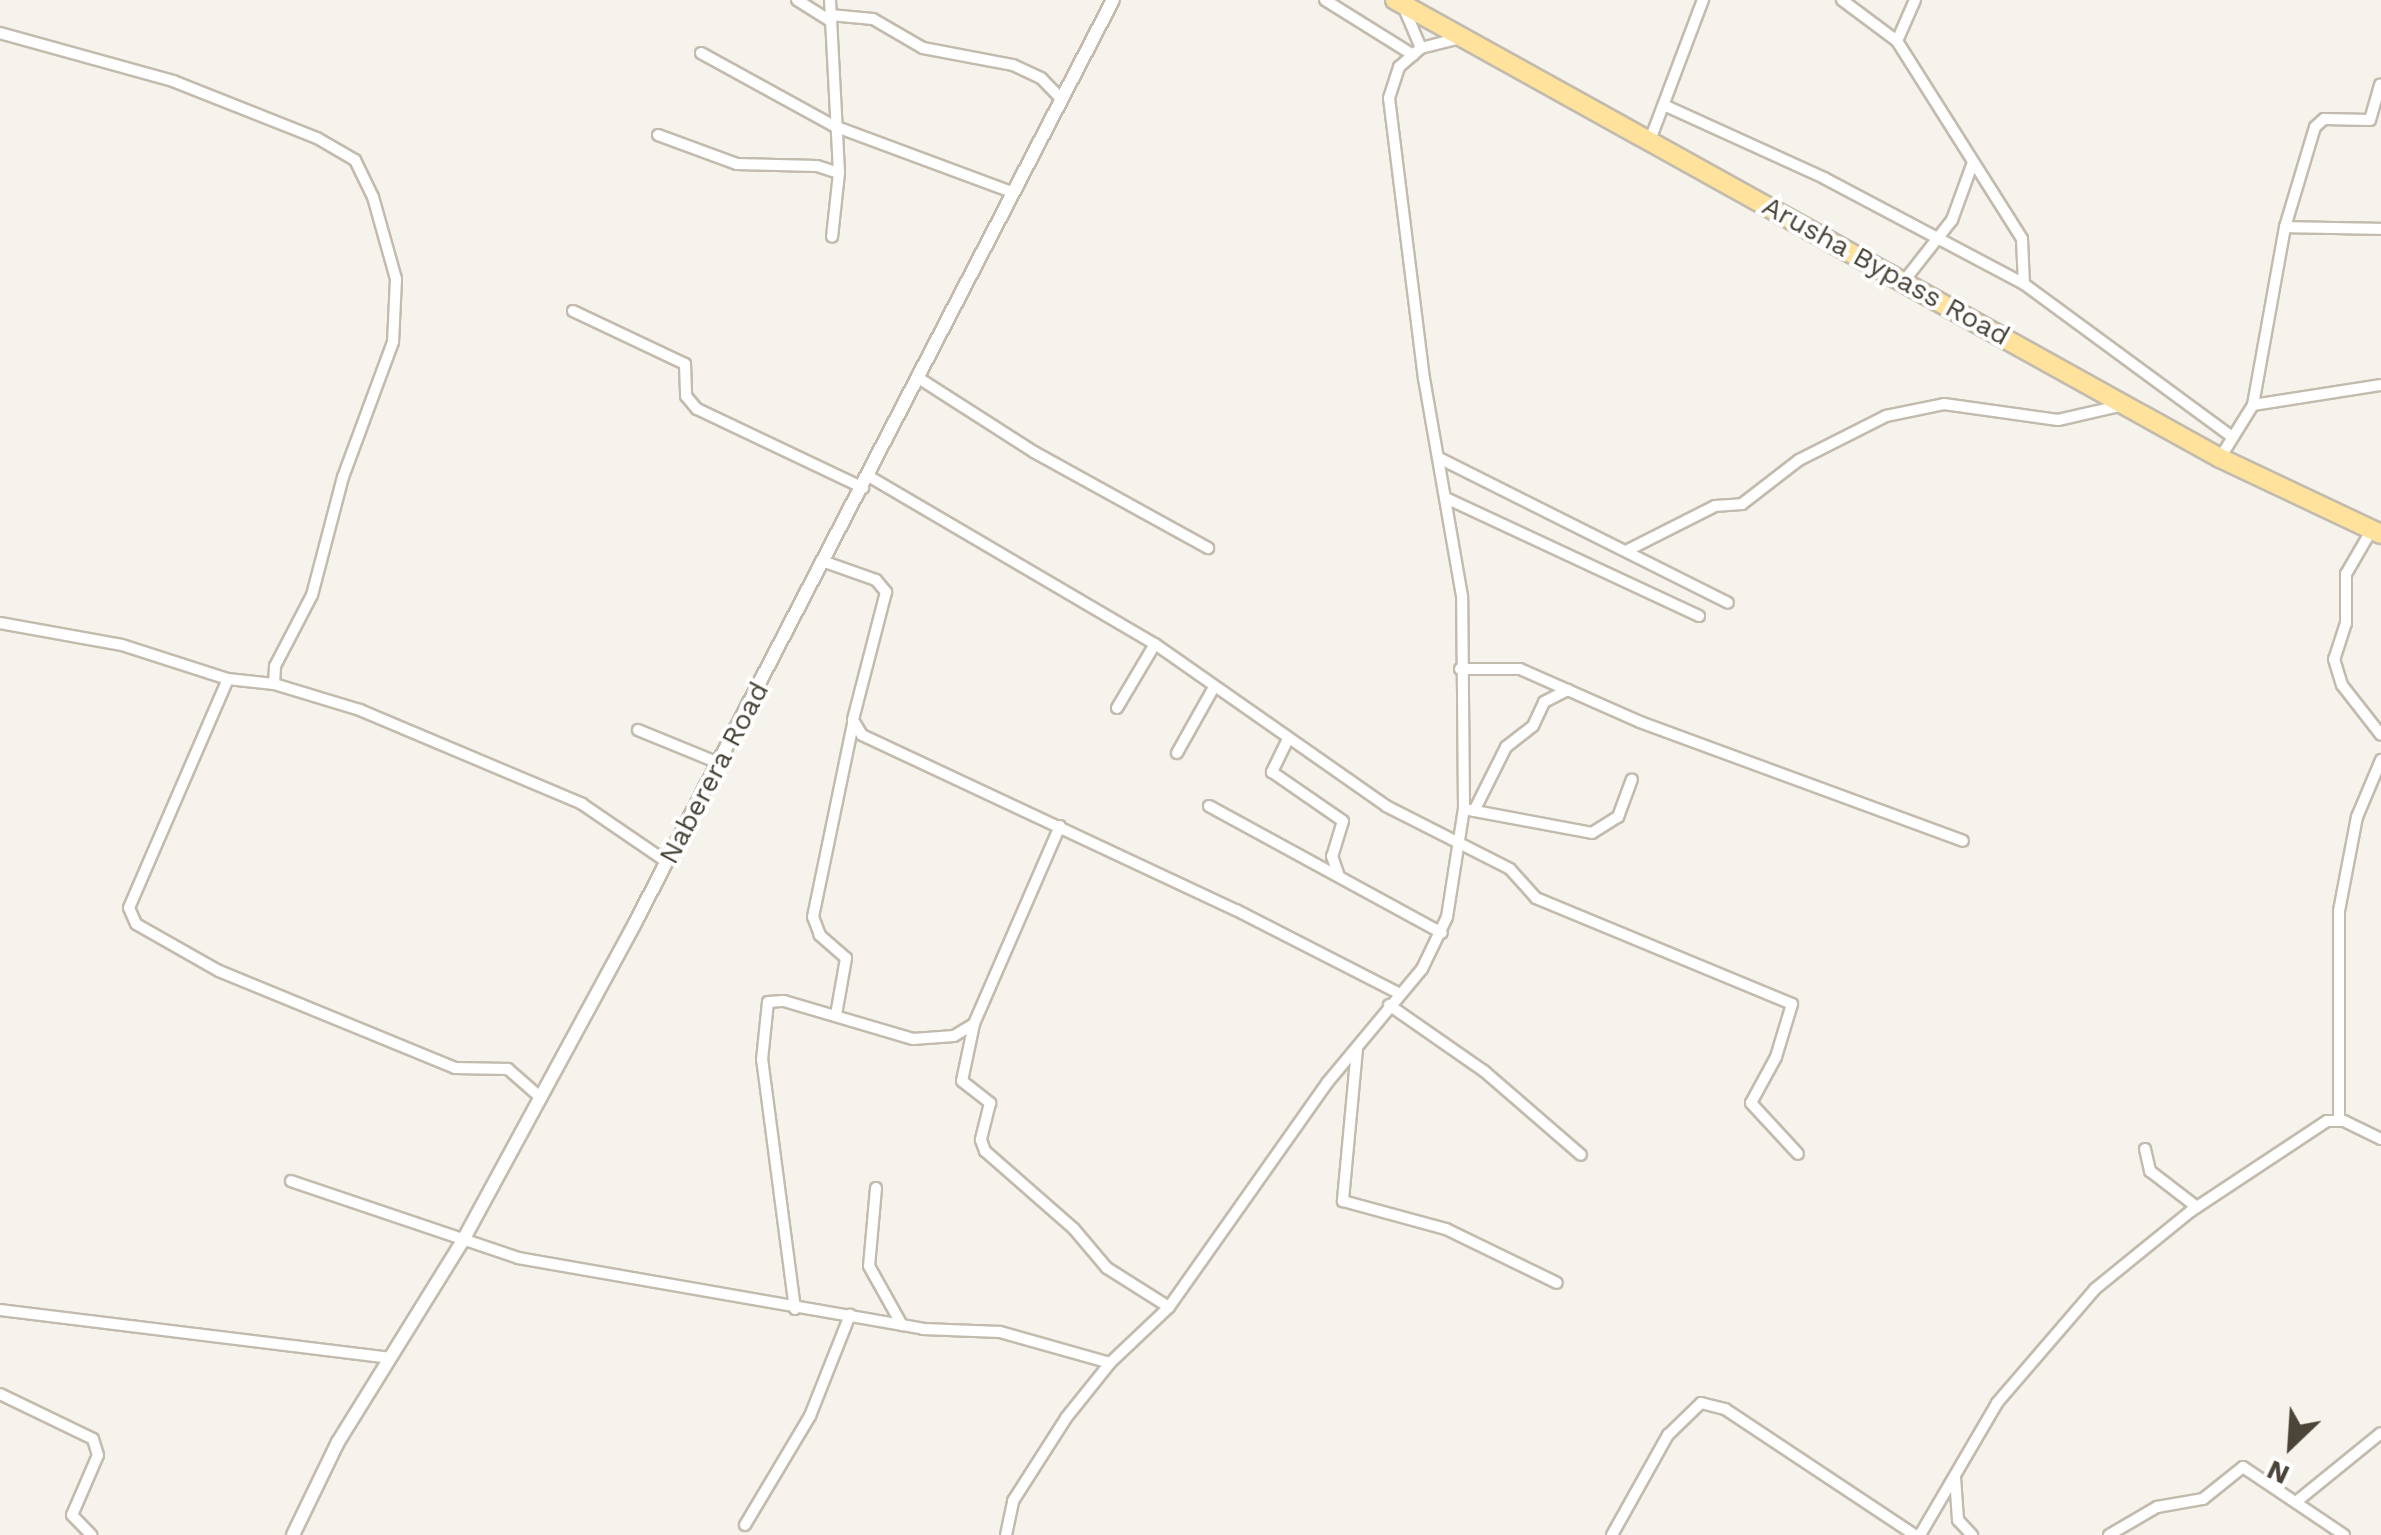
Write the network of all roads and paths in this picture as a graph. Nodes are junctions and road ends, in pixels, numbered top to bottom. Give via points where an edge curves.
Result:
1 (797, 0) edge
2 (830, 0) edge
3 (1113, 0) edge
4 (1325, 0) edge
5 (1703, 0) edge
6 (1842, 0) edge
7 (1914, 0) edge
8 (1399, 2) edge
9 (830, 18) junction
10 (0, 33) edge
11 (1461, 38) junction
12 (1896, 41) junction
13 (1417, 52) junction
14 (700, 54) dead end
15 (2380, 84) edge
16 (1062, 100) junction
17 (1664, 105) junction
18 (834, 126) junction
19 (658, 135) dead end
20 (1650, 140) junction
21 (1972, 165) junction
22 (839, 173) junction
23 (1014, 193) junction
24 (2285, 227) junction
25 (2381, 229) edge
26 (1936, 237) junction
27 (832, 238) dead end
28 (1904, 281) junction
29 (2024, 284) junction
30 (573, 311) dead end
31 (920, 379) junction
32 (2381, 385) edge
33 (2125, 405) junction
34 (2252, 406) junction
35 (2232, 436) junction
36 (1440, 458) junction
37 (2220, 458) junction
38 (867, 483) junction
39 (1448, 499) junction
40 (2376, 535) edge
41 (1208, 548) dead end
42 (1628, 550) junction
43 (825, 562) junction
44 (1728, 603) dead end
45 (1699, 616) dead end
46 (0, 623) edge
47 (1155, 644) junction
48 (1460, 669) junction
49 (228, 680) junction
50 (274, 684) junction
51 (1214, 687) junction
52 (1568, 690) junction
53 (1117, 708) dead end
54 (853, 722) junction
55 (638, 730) dead end
56 (2381, 735) edge
57 (1288, 738) junction
58 (1177, 753) dead end
59 (2381, 760) edge
60 (719, 762) junction
61 (1632, 778) dead end
62 (1209, 806) dead end
63 (1469, 810) junction
64 (1060, 826) junction
65 (1963, 841) dead end
66 (1462, 846) junction
67 (667, 862) junction
68 (1340, 876) junction
69 (1442, 933) junction
70 (1398, 994) junction
71 (1390, 1005) junction
72 (836, 1015) junction
73 (974, 1024) junction
74 (1358, 1043) junction
75 (540, 1098) junction
76 (2339, 1120) junction
77 (2381, 1139) edge
78 (2145, 1149) dead end
79 (1798, 1154) dead end
80 (1581, 1155) dead end
81 (291, 1182) dead end
82 (876, 1188) dead end
83 (2198, 1207) junction
84 (462, 1242) junction
85 (1557, 1283) dead end
86 (1169, 1307) junction
87 (795, 1308) junction
88 (0, 1310) edge
89 (850, 1315) junction
90 (902, 1325) junction
91 (390, 1358) junction
92 (1110, 1363) junction
93 (0, 1394) edge
94 (2381, 1433) edge
95 (1955, 1474) junction
96 (2296, 1502) junction
97 (745, 1525) dead end
98 (91, 1535) edge
99 (293, 1535) edge
100 (1006, 1535) edge
101 (1612, 1535) edge
102 (1918, 1535) edge
103 (1972, 1535) edge
104 (2108, 1535) edge
105 (2344, 1535) edge

1 - 9 street
2 - 9 street
3 - 16 street, Naberera Road
4 - 13 street
5 - 17 street
6 - 12 street
7 - 12 street
8 - 11 main road, Arusha Bypass Road
8 - 13 street
9 - 16 street via 873,18 923,48 1012,65 1041,78
9 - 18 street
10 - 50 street via 173,81 284,124 344,151 368,184 396,279 393,342 343,477 312,595 275,666
11 - 13 street
11 - 20 main road, Arusha Bypass Road
12 - 21 street
13 - 36 street via 1395,76 1389,106
14 - 18 street
15 - 24 street via 2370,120 2316,124
16 - 23 street, Naberera Road
17 - 20 street
17 - 26 street
18 - 22 street
18 - 23 street
19 - 22 street via 737,164 817,166
20 - 28 main road, Arusha Bypass Road
21 - 26 street via 1952,220
21 - 29 street via 2022,240
22 - 27 street
23 - 31 street, Naberera Road
24 - 25 street
24 - 34 street
26 - 28 street
26 - 29 street
28 - 33 main road, Arusha Bypass Road
29 - 35 street
30 - 38 street via 685,364 686,396 697,409
31 - 38 street, Naberera Road
31 - 41 street via 1034,452
32 - 34 street
33 - 37 main road, Arusha Bypass Road
33 - 42 street via 2039,421 1944,404 1899,412 1799,460 1742,504 1715,506
34 - 35 street
35 - 37 street
36 - 39 street
36 - 42 street
37 - 40 main road, Arusha Bypass Road
38 - 43 street, Naberera Road
38 - 47 street
39 - 45 street
39 - 48 street via 1462,596
40 - 56 street via 2346,574 2346,623 2334,659 2342,684
42 - 44 street
43 - 54 street via 876,580 886,592
43 - 60 street, Naberera Road
46 - 49 street via 122,644
47 - 51 street
47 - 53 street
48 - 52 street via 1520,669
48 - 63 street
49 - 50 street
49 - 75 street via 129,908 136,924 220,971 455,1068 508,1069
50 - 67 street via 500,766 596,812
51 - 57 street
51 - 58 street
52 - 63 street via 1544,702 1533,726 1506,747
52 - 65 street
54 - 64 street via 862,735
54 - 72 street via 812,916 820,935 846,958
55 - 60 street
57 - 66 street via 1386,806
57 - 68 street via 1272,772 1342,821 1332,856
59 - 76 street via 2357,817 2338,911
60 - 67 street, Naberera Road
61 - 63 street via 1618,817 1592,834
62 - 68 street
63 - 66 street
64 - 70 street
64 - 73 street
66 - 69 street
66 - 79 street via 1516,874 1536,898 1583,921 1792,1004 1776,1057 1751,1103
67 - 75 street, Naberera Road
68 - 69 street
69 - 70 street
70 - 71 street
71 - 74 street
71 - 80 street via 1484,1072
72 - 73 street via 914,1039 954,1036
72 - 87 street via 776,999 763,1014 765,1088
73 - 86 street via 962,1080 990,1104 981,1140 985,1150 1074,1229 1107,1268
74 - 85 street via 1343,1201 1446,1229
74 - 86 street
75 - 84 street, Naberera Road
76 - 77 street
76 - 83 street via 2327,1121
78 - 83 street via 2150,1171
81 - 84 street
82 - 90 street via 870,1266
83 - 95 street via 2076,1307 1997,1403
84 - 87 street
84 - 91 street, Naberera Road
86 - 92 street
87 - 89 street
88 - 91 street
89 - 90 street
89 - 97 street via 810,1416
90 - 92 street via 1000,1332
91 - 99 street, Naberera Road via 338,1442
92 - 100 street via 1020,1488
93 - 98 street via 93,1439 98,1456 72,1515
94 - 96 street
95 - 102 street
95 - 103 street via 1958,1520
96 - 104 street via 2239,1467 2203,1500 2156,1507
96 - 105 street
101 - 102 street via 1668,1434 1701,1403 1725,1409

